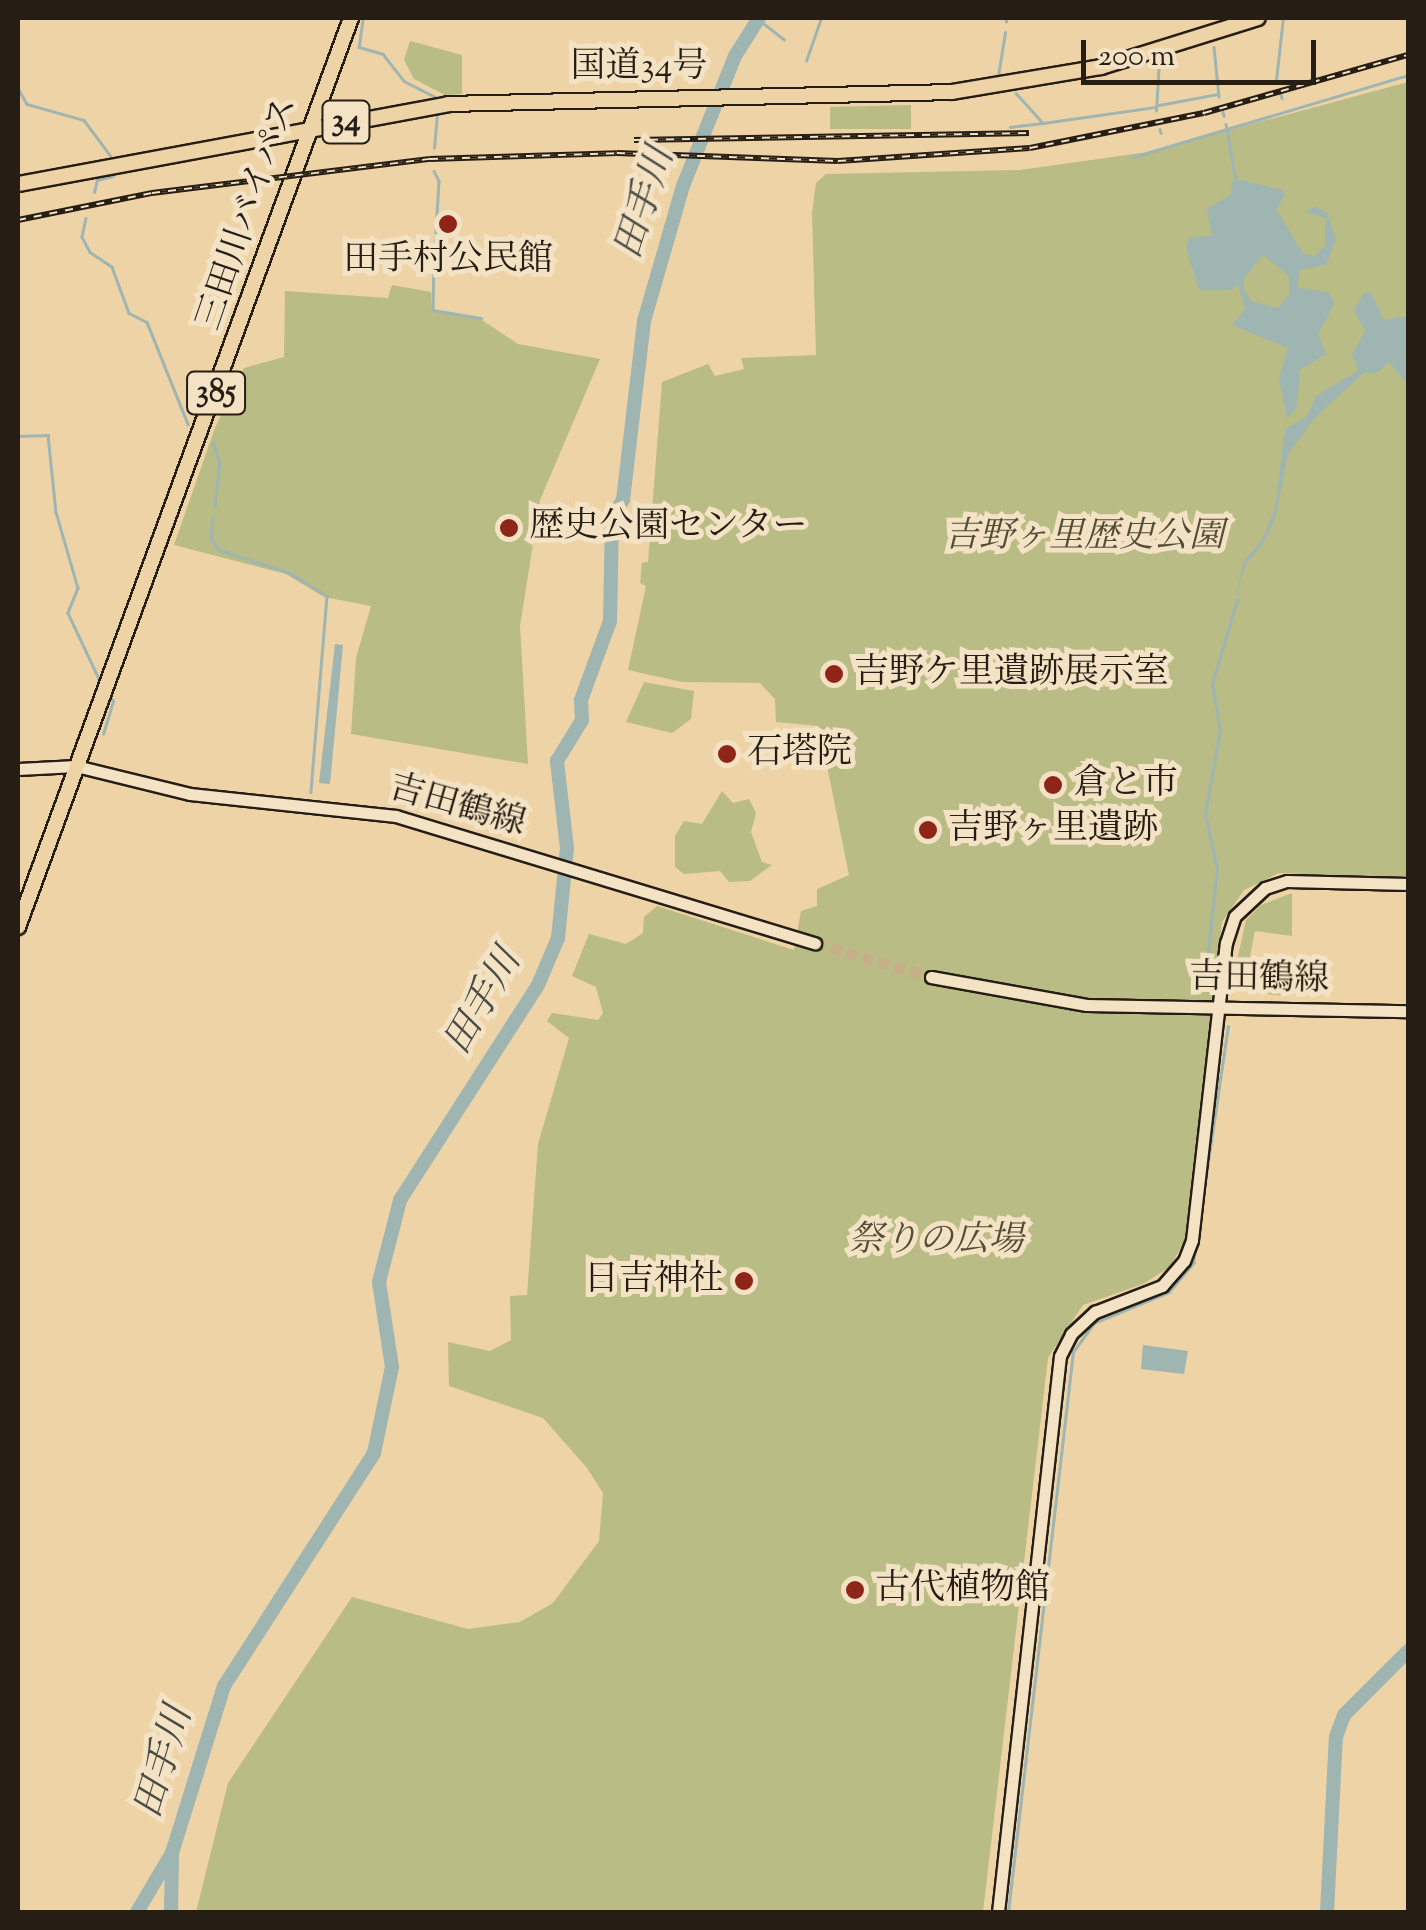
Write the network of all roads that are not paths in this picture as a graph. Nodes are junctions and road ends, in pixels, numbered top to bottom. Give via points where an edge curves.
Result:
1 (351, 18) edge
2 (1258, 18) edge
3 (310, 129) junction
4 (18, 184) edge
5 (76, 766) junction
6 (18, 768) edge
7 (1408, 884) edge
8 (18, 927) edge
9 (815, 943) tunnel mouth
10 (930, 977) tunnel mouth
11 (1218, 1007) junction
12 (1408, 1011) edge
13 (998, 1912) edge

1 - 3 highway, 三田川バイパス / 385
2 - 3 highway, 国道34号 / 34 via 1101,67 994,87 752,98 495,99
3 - 4 highway, 国道34号 / 34
3 - 5 highway, 三田川バイパス / 385
5 - 6 main road, 吉田鶴線
5 - 8 highway, 385
5 - 9 main road, 吉田鶴線 via 190,794 396,816
7 - 11 main road via 1287,880 1265,888 1235,916
10 - 11 main road, 吉田鶴線 via 1040,1000
11 - 12 main road, 吉田鶴線
11 - 13 main road via 1192,1240 1184,1260 1162,1286 1096,1312 1071,1334 1060,1356

